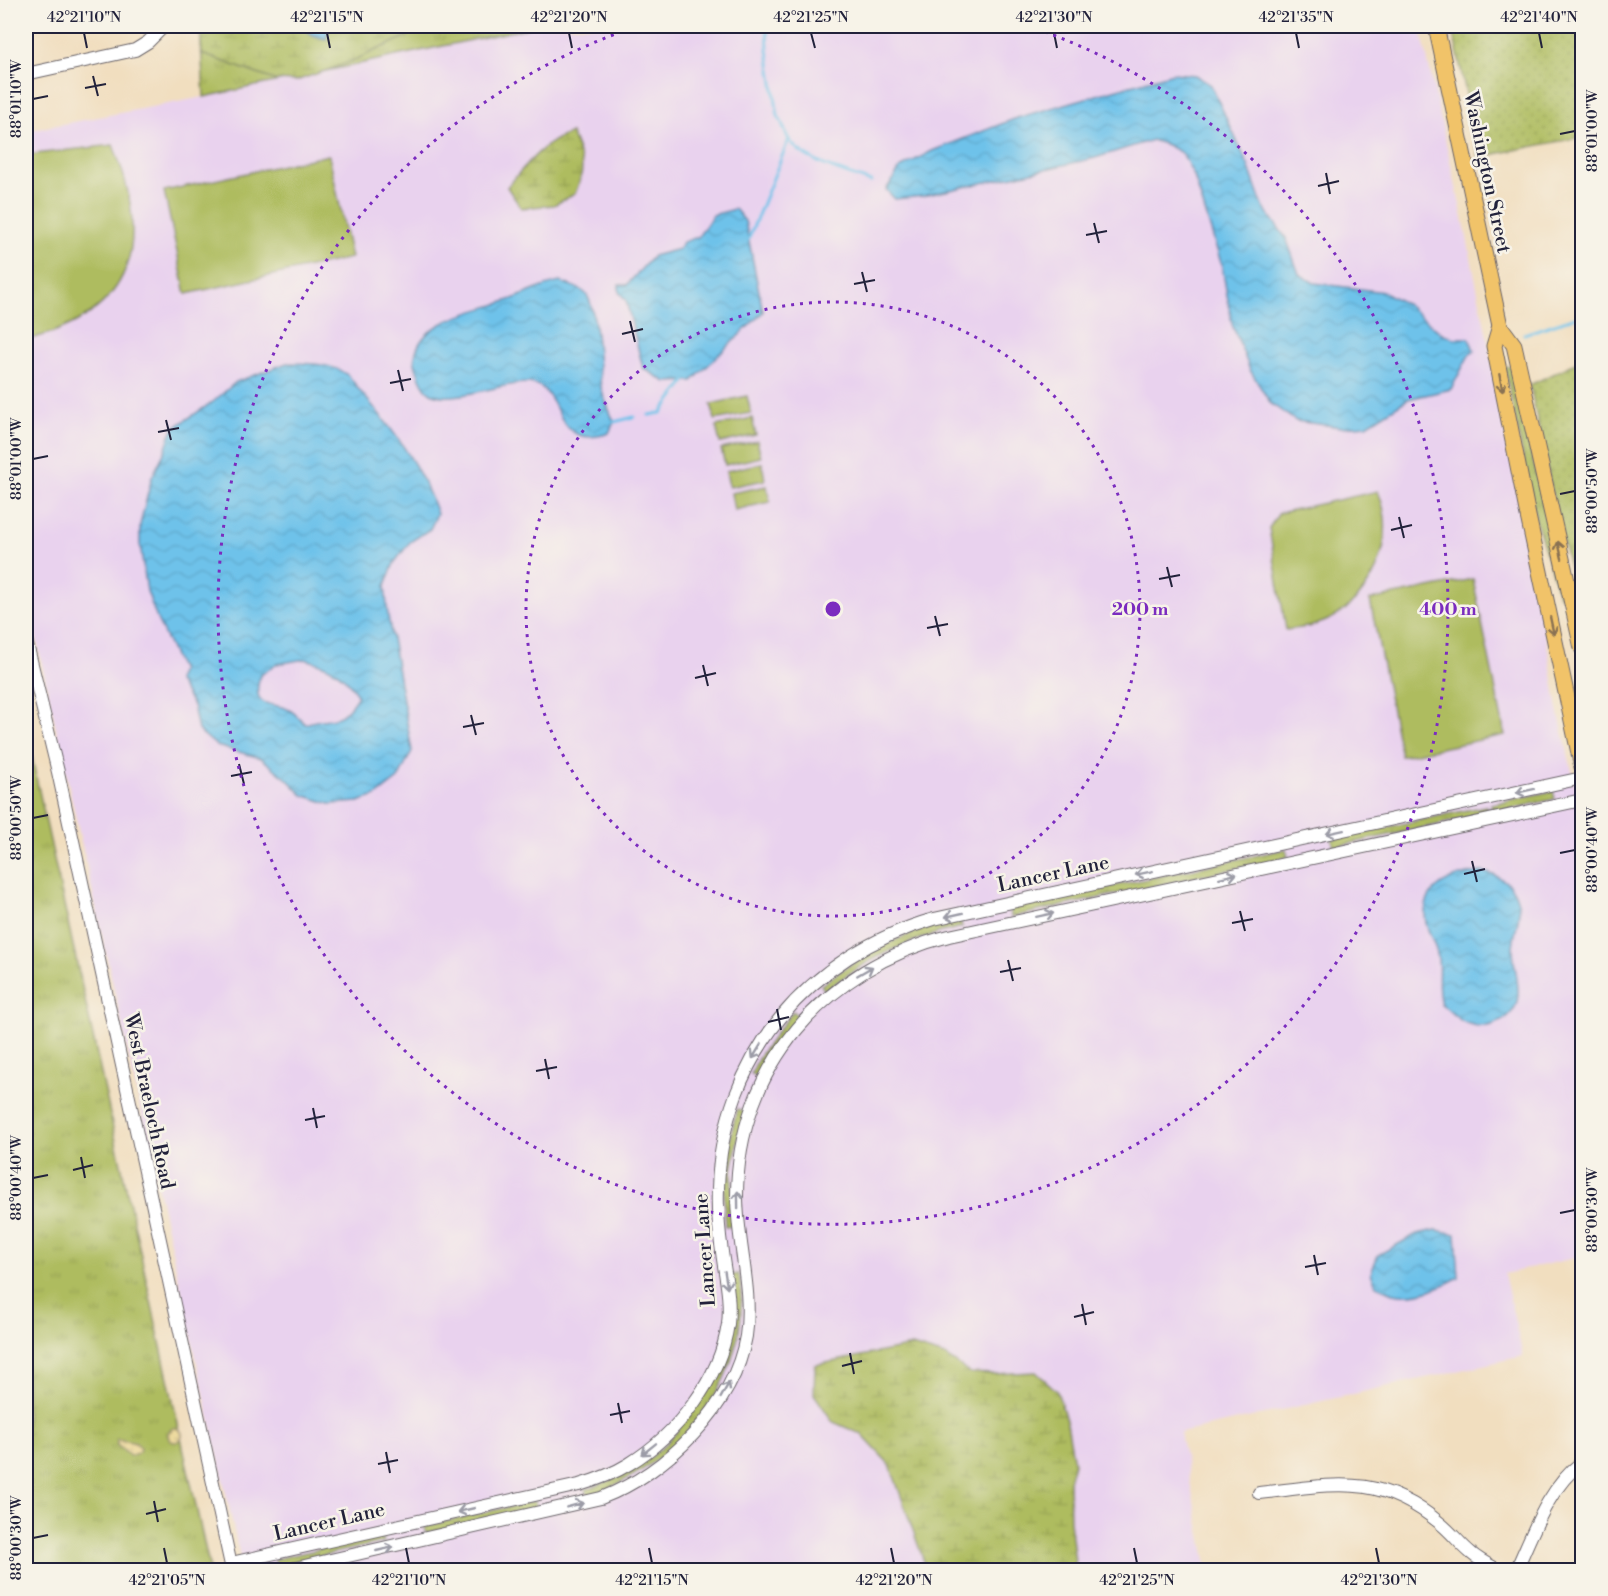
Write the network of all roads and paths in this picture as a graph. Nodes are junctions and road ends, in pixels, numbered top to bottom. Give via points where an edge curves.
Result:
1 (164, 26) edge
2 (1436, 26) edge
3 (26, 74) edge
4 (1500, 327) junction
5 (26, 640) edge
6 (1582, 648) edge
7 (1582, 767) edge
8 (1582, 778) edge
9 (1582, 800) edge
10 (1582, 1462) edge
11 (1259, 1493) dead end
12 (232, 1567) edge
13 (287, 1570) edge
14 (1498, 1570) edge
15 (1516, 1570) edge

1 - 3 street via 135,50
2 - 4 main road, Washington Street
6 -> 4 main road, Washington Street via 1514,345
4 -> 7 main road, Washington Street via 1494,345
5 - 12 street, West Braeloch Road
8 -> 12 street, Lancer Lane via 934,919 900,930 857,952 823,975 790,1005 753,1056 736,1092 723,1139 718,1188 729,1302 724,1342 700,1394 658,1442 628,1465 579,1485
13 -> 9 street, Lancer Lane via 601,1498 647,1475 683,1446 720,1398 735,1371 746,1337 749,1304 739,1226 738,1175 756,1097 774,1060 797,1028 818,1005 861,973 913,947 949,936
10 - 15 street via 1551,1498
11 - 14 street via 1344,1484 1390,1493 1425,1512 1472,1554

